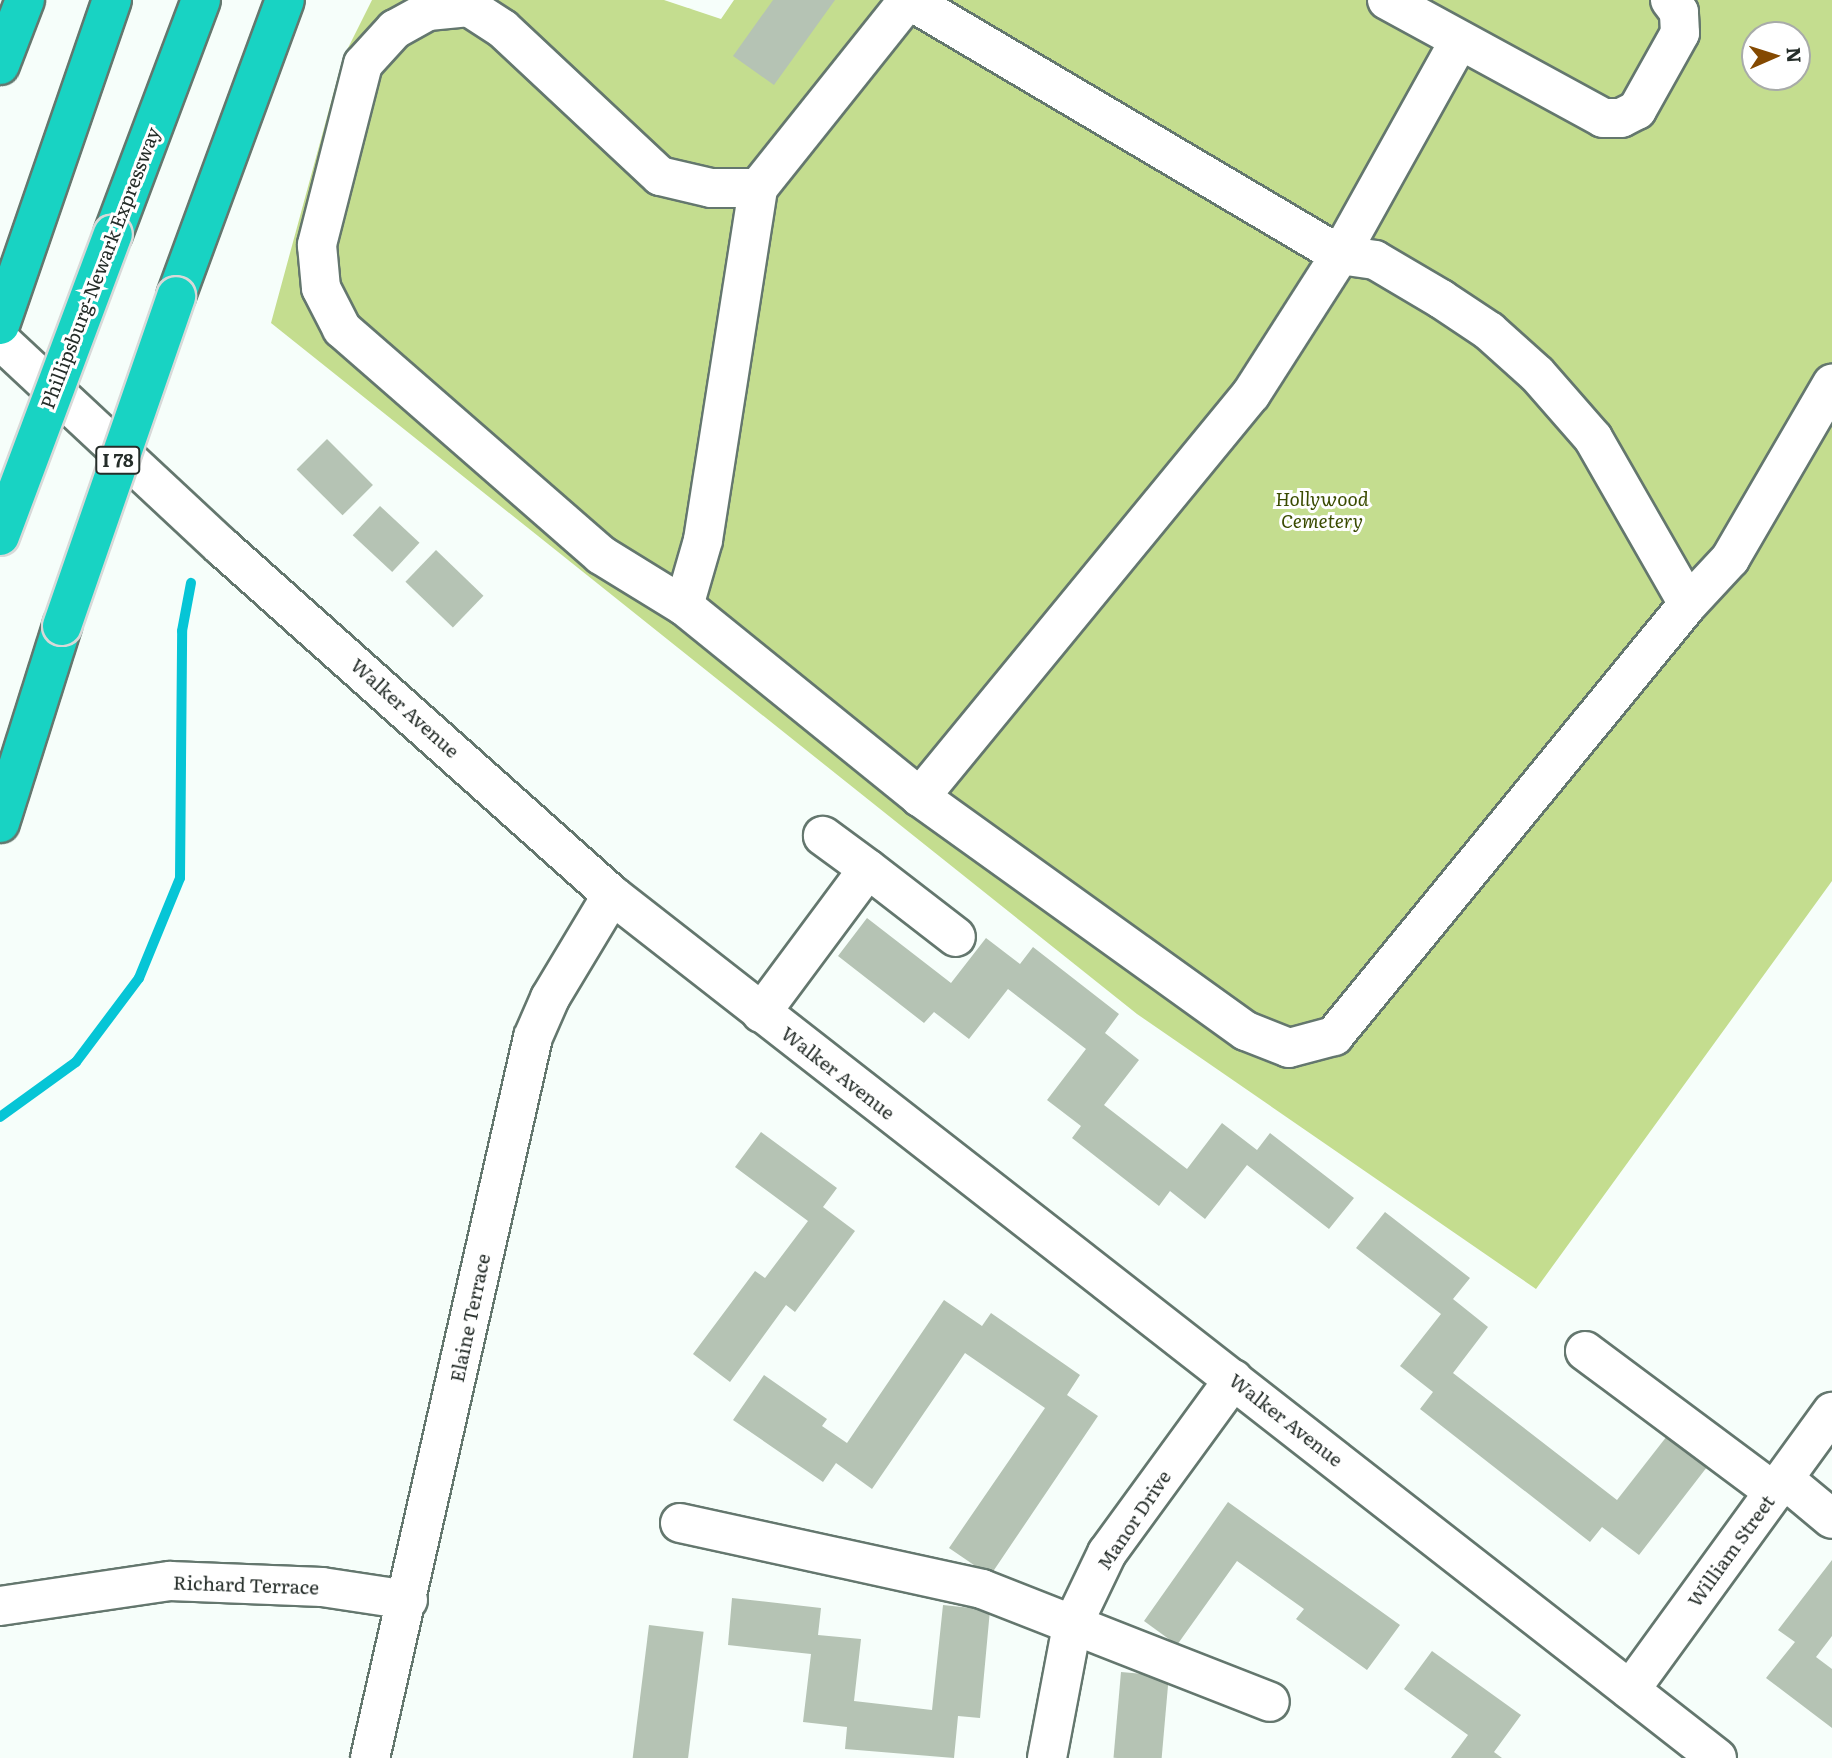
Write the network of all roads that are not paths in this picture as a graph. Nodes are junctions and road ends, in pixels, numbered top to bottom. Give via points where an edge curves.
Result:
1 (25, 0) edge
2 (112, 0) edge
3 (201, 0) edge
4 (285, 0) edge
5 (908, 0) edge
6 (1387, 0) edge
7 (1670, 0) edge
8 (1458, 43) junction
9 (0, 65) edge
10 (758, 188) junction
11 (1340, 255) junction
12 (0, 325) edge
13 (0, 340) edge
14 (1832, 384) edge
15 (0, 536) edge
16 (1688, 604) junction
17 (684, 606) junction
18 (920, 797) junction
19 (0, 823) edge
20 (823, 836) dead end
21 (868, 869) junction
22 (612, 895) junction
23 (956, 937) dead end
24 (761, 1013) junction
25 (1585, 1351) dead end
26 (1234, 1379) junction
27 (1832, 1412) edge
28 (1779, 1485) junction
29 (1832, 1519) edge
30 (680, 1523) dead end
31 (408, 1600) junction
32 (0, 1606) edge
33 (1072, 1626) junction
34 (1630, 1690) junction
35 (1270, 1702) dead end
36 (370, 1758) edge
37 (1047, 1758) edge
38 (1717, 1758) edge

1 - 9 highway
2 - 12 highway
3 - 15 highway, Phillipsburg-Newark Expressway, bridge
4 - 19 highway, I 78, bridge via 176,296 62,626
5 - 10 street
5 - 11 street
6 - 8 street
7 - 8 street via 1679,12 1680,33 1637,110 1621,118 1603,118
8 - 11 street
10 - 17 street via 703,540
10 - 17 street via 711,188 660,176 503,29 470,8 428,10 394,29 363,64 317,245 321,288 342,329 601,555
11 - 16 street via 1375,260 1419,286 1489,331 1537,374 1593,438
11 - 18 street via 1251,394
13 - 22 street, Walker Avenue via 220,546
14 - 16 street via 1730,559
16 - 18 street via 1334,1037 1289,1048 1246,1031
17 - 18 street
20 - 21 street
21 - 23 street
21 - 24 street
22 - 24 street, Walker Avenue
22 - 31 street, Elaine Terrace via 550,998 533,1037
24 - 26 street, Walker Avenue
25 - 28 street
26 - 33 street, Manor Drive via 1107,1553
26 - 34 street, Walker Avenue
27 - 28 street, William Street
28 - 29 street
28 - 34 street, William Street
30 - 33 street via 982,1588
31 - 32 street, Richard Terrace via 322,1587 170,1581
31 - 36 street, Elaine Terrace
33 - 35 street
33 - 37 street, Manor Drive
34 - 38 street, Walker Avenue

